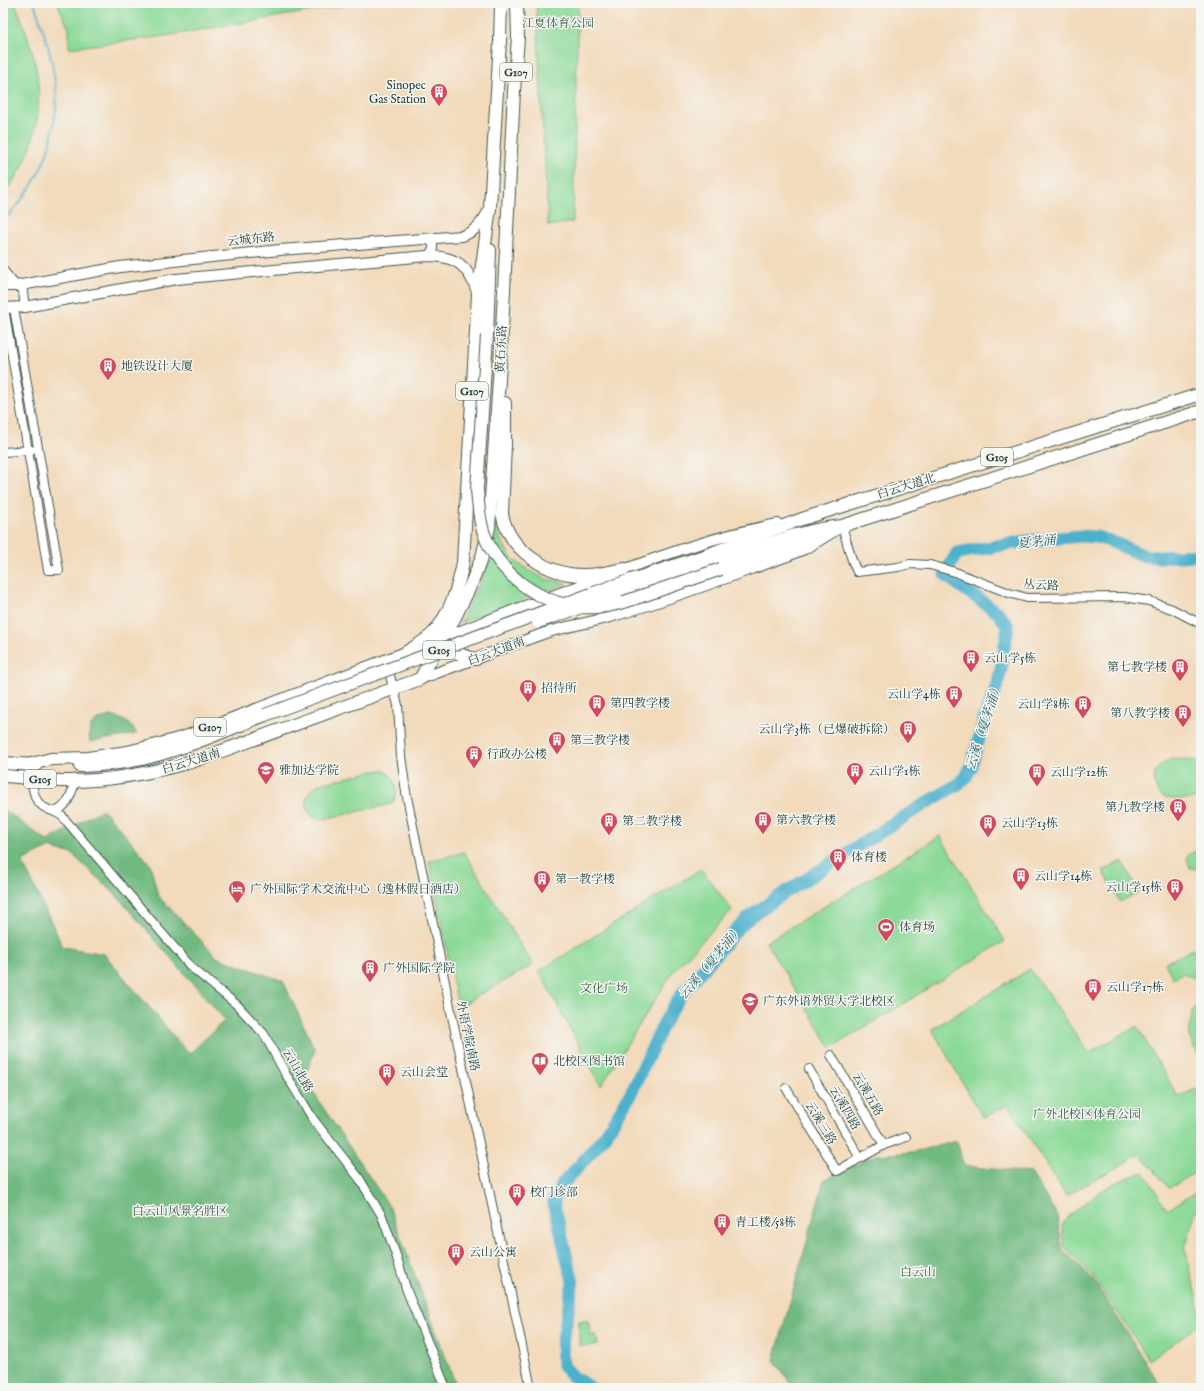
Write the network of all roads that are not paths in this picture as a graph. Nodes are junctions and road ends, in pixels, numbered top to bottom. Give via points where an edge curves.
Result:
1 (501, 3) edge
2 (517, 3) edge
3 (490, 208) junction
4 (425, 239) junction
5 (427, 256) junction
6 (3, 270) edge
7 (19, 285) junction
8 (3, 286) edge
9 (478, 294) junction
10 (25, 307) junction
11 (7, 308) edge
12 (502, 350) junction
13 (1201, 394) edge
14 (1201, 411) edge
15 (38, 449) junction
16 (28, 450) junction
17 (3, 452) edge
18 (467, 489) junction
19 (492, 493) junction
20 (793, 522) junction
21 (842, 526) junction
22 (625, 569) junction
23 (615, 591) junction
24 (441, 622) junction
25 (1201, 624) edge
26 (460, 631) junction
27 (443, 638) junction
28 (403, 654) junction
29 (476, 659) junction
30 (386, 661) junction
31 (420, 678) junction
32 (394, 687) junction
33 (267, 719) junction
34 (3, 762) edge
35 (28, 765) junction
36 (3, 776) edge
37 (31, 778) junction
38 (76, 780) junction
39 (56, 812) junction
40 (831, 1055) dead end
41 (809, 1069) dead end
42 (786, 1088) dead end
43 (906, 1137) dead end
44 (884, 1145) junction
45 (860, 1158) junction
46 (446, 1388) edge
47 (530, 1388) edge

1 - 3 highway, G107
2 - 12 highway, 黄石东路 / G107 via 517,60
3 - 4 main road, 云城东路 via 470,234
3 - 9 highway, G107
3 - 21 highway, bridge via 487,336 478,505 489,545 514,578 529,589 567,605 612,606
4 - 5 street via 433,243 433,250
4 - 7 main road, 云城东路 via 280,250 120,267
5 - 9 main road via 455,260 473,279
5 - 10 main road via 176,279
6 - 7 street
7 - 8 main road, 云城东路
7 - 10 street
9 - 18 highway, G107
10 - 11 main road
11 - 15 street
11 - 16 street
12 - 19 highway, 黄石东路 / G107
12 - 22 highway via 505,415 502,514 507,531 524,552 539,563 565,573 584,575
13 - 20 highway, 白云大道北 / G105
14 - 21 highway, 白云大道北 / G105
15 - 16 street
15 - 16 street via 59,570 48,570
16 - 17 street
18 - 19 highway via 471,499 479,503 485,501
18 - 24 highway, G107 via 465,547 461,575
19 - 27 highway, 黄石东路 / G107 via 489,528 482,557
20 - 22 main road, 白云大道南 via 752,529
20 - 23 highway, 白云大道北 / G105
21 - 23 highway, 白云大道北 / G105 via 795,535
21 - 25 street, 丛云路 via 857,572 917,563 940,567 1019,596 1141,599 1164,606
21 - 29 main road, 白云大道南 via 807,548 790,555 632,610 545,633
22 - 26 main road, 白云大道南
23 - 33 highway, 白云大道南 / G105, bridge via 550,609
24 - 27 highway
24 - 28 highway, G107 via 424,641
26 - 27 main road, 白云大道南
26 - 29 main road via 458,641 461,648
27 - 28 main road, 白云大道南
27 - 29 highway via 451,649
27 - 31 highway, 黄石东路 / G107
28 - 30 highway, 白云大道南 / G107
29 - 31 main road, 白云大道南
30 - 32 street, 外语学院南路
30 - 35 highway, 白云大道南 / G107 via 170,742 127,752 88,758 51,759
31 - 32 highway, 白云大道南 / G107
32 - 38 highway, 白云大道南 / G107 via 182,765 129,777
32 - 47 street, 外语学院南路 via 406,792
33 - 35 highway, 白云大道南 / G105 via 150,757 96,765
33 - 38 highway, 白云大道南 / G105 via 174,758
34 - 35 highway, 白云大道南 / G105
36 - 37 highway, 白云大道南 / G105
37 - 38 highway, 白云大道南 / G105
37 - 39 street, 云山北路 via 34,795 40,805
38 - 39 street via 70,797 63,808
39 - 46 street, 云山北路 via 191,967 237,1005 264,1034 313,1119 359,1178 382,1216 407,1292
40 - 44 street, 云溪五路
41 - 45 street, 云溪四路
42 - 45 street, 云溪三路 via 837,1171
43 - 44 street
44 - 45 street

